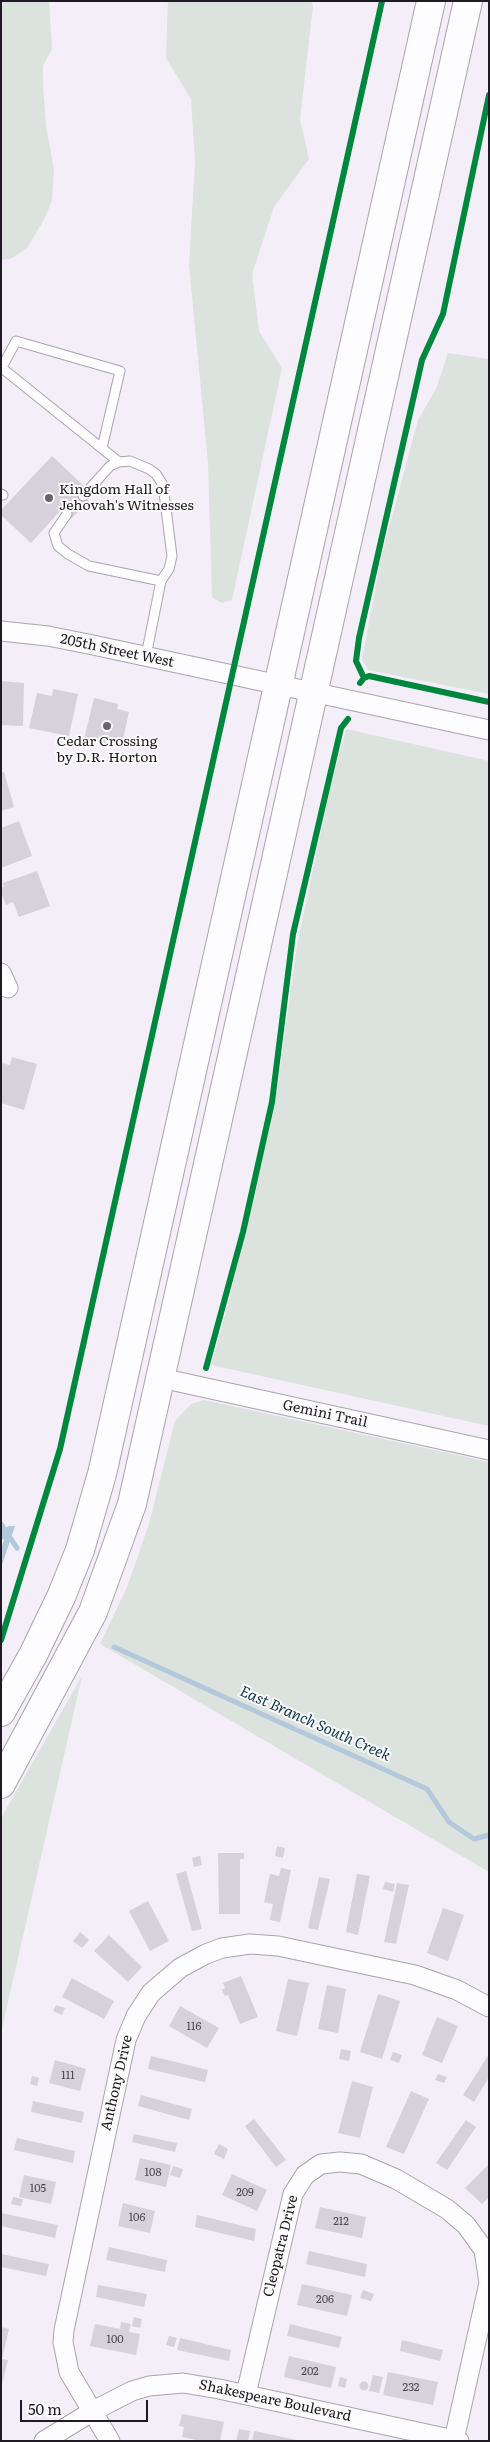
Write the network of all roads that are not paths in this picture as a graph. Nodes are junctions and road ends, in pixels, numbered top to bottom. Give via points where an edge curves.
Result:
1 (431, 1) edge
2 (468, 1) edge
3 (2, 368) edge
4 (102, 448) junction
5 (119, 462) junction
6 (83, 496) dead end
7 (68, 514) dead end
8 (161, 581) junction
9 (1, 631) edge
10 (146, 656) junction
11 (278, 686) junction
12 (314, 694) junction
13 (489, 730) edge
14 (161, 1378) junction
15 (489, 1450) edge
16 (1, 1712) edge
17 (1, 1784) edge
18 (489, 2008) edge
19 (246, 2394) junction
20 (93, 2411) junction
21 (456, 2440) edge
22 (44, 2441) edge
23 (110, 2441) edge

1 - 11 main road
2 - 12 main road
3 - 4 lane
3 - 4 lane via 16,341 120,371
4 - 5 lane
5 - 6 lane via 110,466
5 - 8 lane via 130,461 149,469 162,485 172,556
7 - 8 lane via 54,533 58,546 68,554 89,566
8 - 10 lane
9 - 10 street, 205th Street West via 48,636
10 - 11 street, 205th Street West
11 - 12 street
11 - 16 main road via 102,1474 80,1550 62,1597
12 - 13 street
12 - 14 main road
14 - 15 street, Gemini Trail
14 - 17 main road via 132,1504 96,1604 80,1640
18 - 20 street, Anthony Drive via 457,1990 415,1975 265,1944 236,1945 206,1954 160,1984 129,2030 66,2314 63,2342 69,2372
19 - 20 street, Shakespeare Boulevard via 198,2385 165,2384 132,2391
19 - 21 street, Shakespeare Boulevard
19 - 21 street, Cleopatra Drive via 293,2194 305,2175 321,2164 361,2164 396,2179 447,2209 466,2226 484,2250 489,2284
20 - 22 street, Shakespeare Boulevard
20 - 23 street, Anthony Drive

